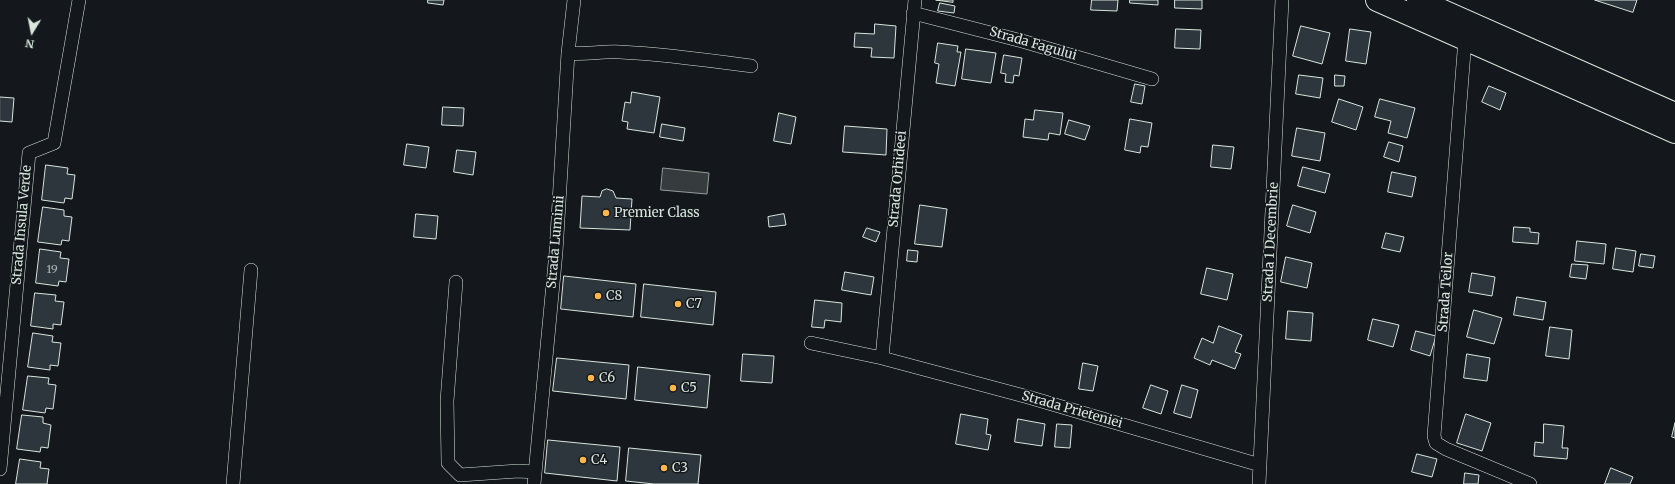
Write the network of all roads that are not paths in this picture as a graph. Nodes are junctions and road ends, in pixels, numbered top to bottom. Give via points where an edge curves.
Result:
1 (79, 0) edge
2 (574, 0) edge
3 (1282, 0) edge
4 (1377, 0) edge
5 (1418, 0) edge
6 (914, 6) edge
7 (1465, 39) junction
8 (568, 53) junction
9 (751, 66) dead end
10 (1152, 79) dead end
11 (1675, 114) edge
12 (1675, 132) edge
13 (251, 270) dead end
14 (456, 282) dead end
15 (811, 343) dead end
16 (882, 358) junction
17 (1260, 465) junction
18 (0, 469) edge
19 (535, 478) edge
20 (233, 484) edge
21 (1259, 484) edge
22 (1530, 484) edge

1 - 18 street, Strada Insula Verde via 54,143 29,153
2 - 8 street, Strada Luminii
3 - 17 street, Strada 1 Decembrie
4 - 7 highway
5 - 11 highway
6 - 10 street, Strada Fagului
6 - 16 street, Strada Orhideei
7 - 12 highway
7 - 22 street, Strada Teilor via 1434,436 1436,443 1446,449
8 - 9 street via 617,52 665,55
8 - 19 street, Strada Luminii via 556,252
13 - 20 street
14 - 19 street via 447,402 448,463 460,475 518,471
15 - 16 street, Strada Prieteniei
16 - 17 street, Strada Prieteniei via 1028,397
17 - 21 street, Strada 1 Decembrie

